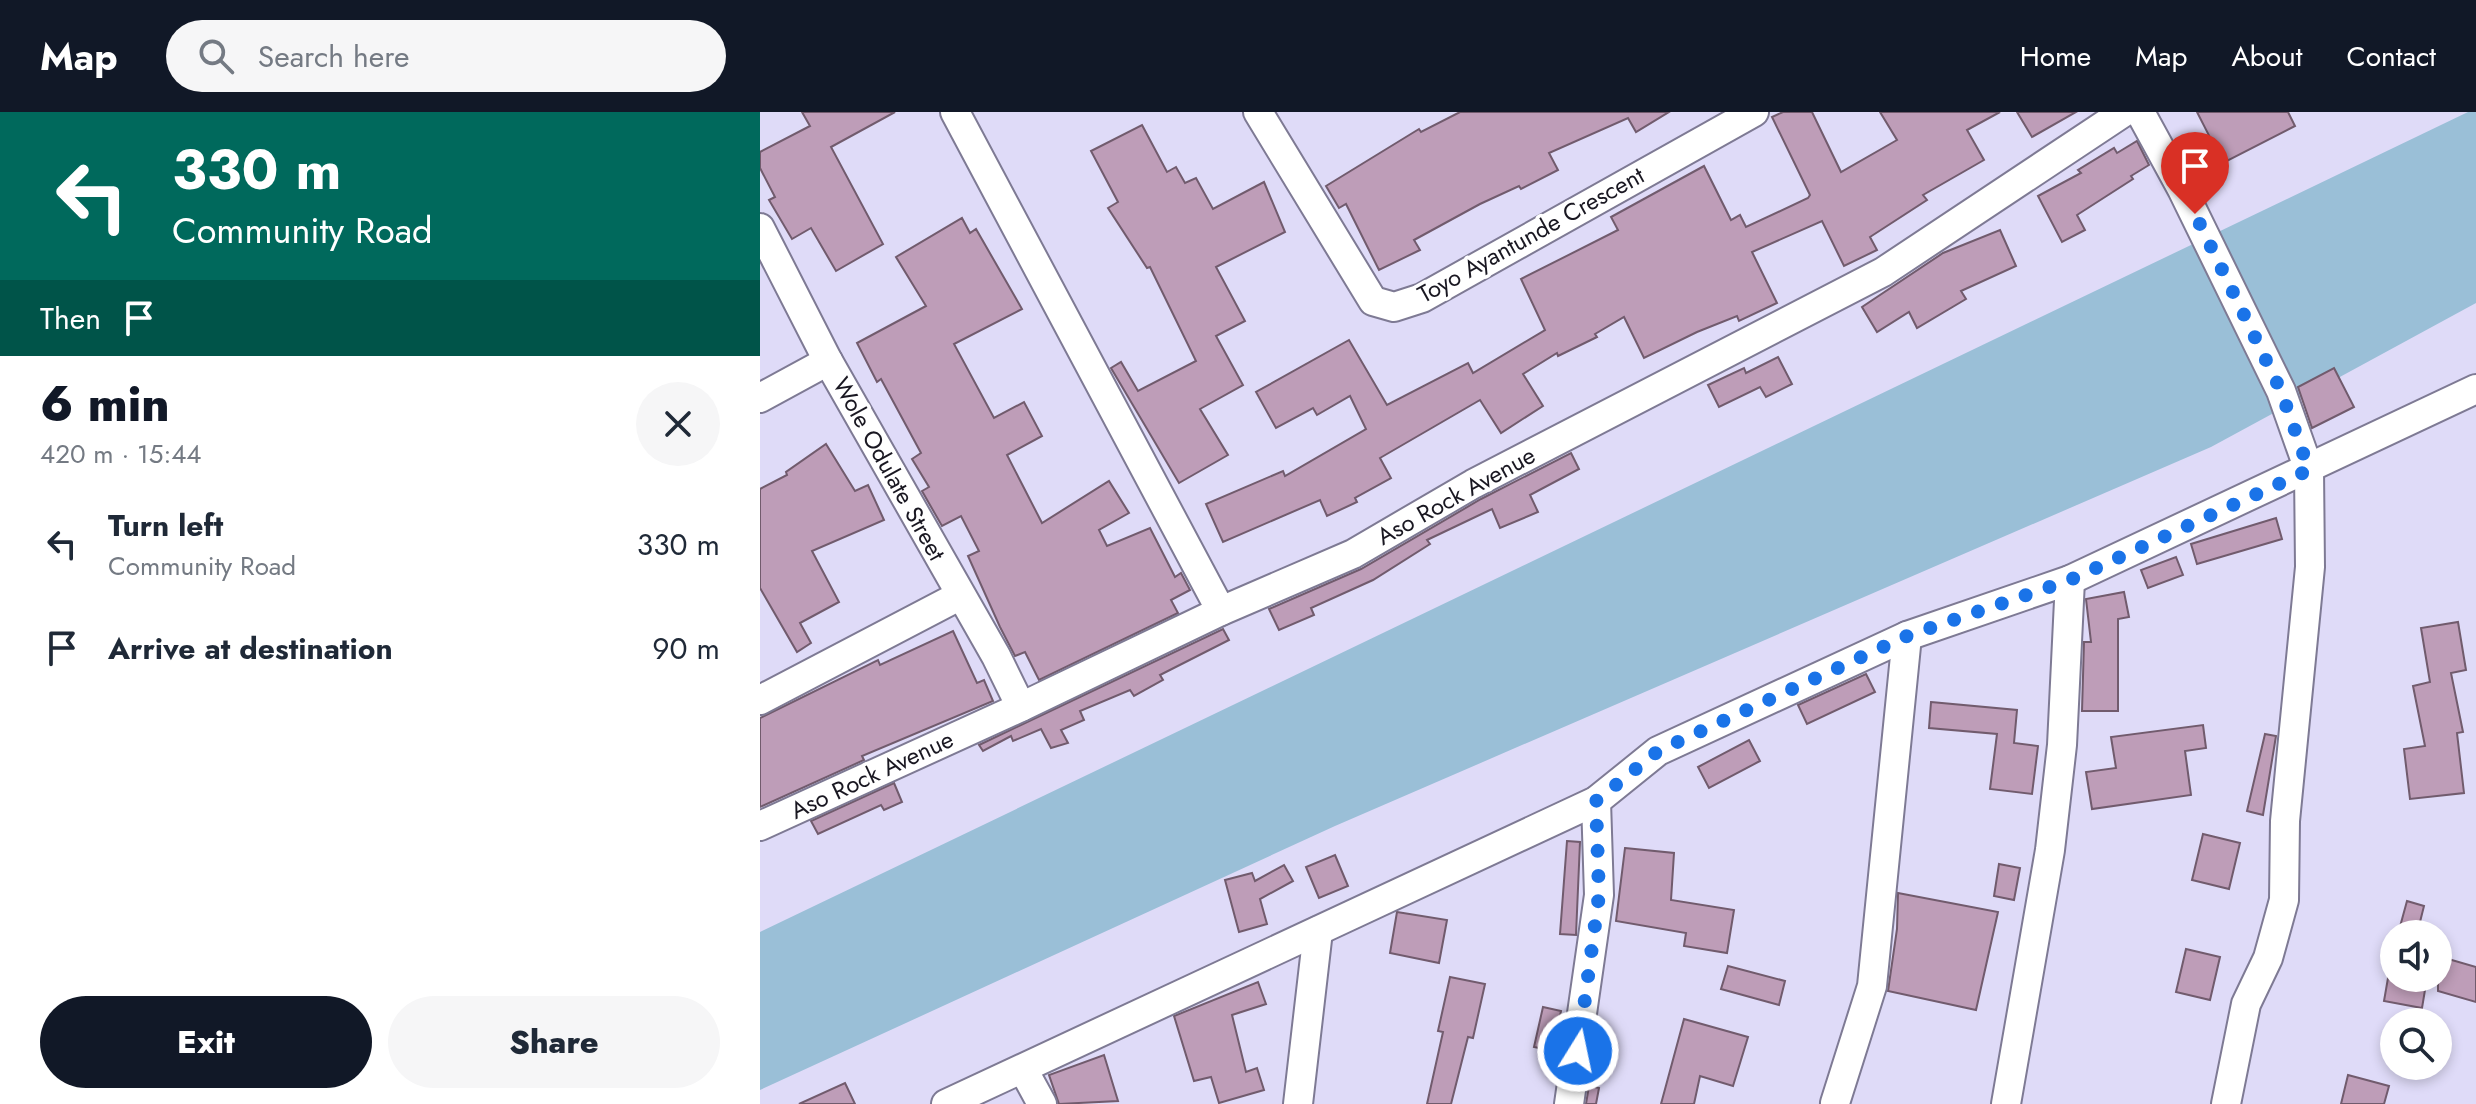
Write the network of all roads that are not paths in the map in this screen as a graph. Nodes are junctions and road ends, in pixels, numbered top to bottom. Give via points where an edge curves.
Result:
1 (955, 112) edge
2 (1258, 112) edge
3 (1754, 112) edge
4 (2124, 112) edge
5 (2140, 112) edge
6 (760, 228) edge
7 (828, 361) junction
8 (2476, 389) edge
9 (760, 398) edge
10 (2309, 470) junction
11 (2070, 580) junction
12 (959, 596) junction
13 (1221, 611) junction
14 (1907, 636) junction
15 (760, 700) edge
16 (1021, 707) junction
17 (1596, 801) junction
18 (760, 826) edge
19 (1318, 931) junction
20 (1024, 1071) junction
21 (1835, 1103) edge
22 (946, 1104) edge
23 (1042, 1104) edge
24 (1298, 1104) edge
25 (1569, 1104) edge
26 (2006, 1104) edge
27 (2226, 1104) edge

1 - 13 street
2 - 3 street, Toyo Ayantunde Crescent via 1373,301 1394,307 1422,298
4 - 13 street, Aso Rock Avenue via 1883,272 1473,484 1353,554
5 - 10 street via 2281,391
6 - 7 street, Wole Odulate Street
7 - 9 street
7 - 12 street, Wole Odulate Street
8 - 10 street
10 - 11 street
10 - 27 street via 2310,567 2285,821 2284,900 2268,958 2246,1004
11 - 14 street
11 - 26 street via 2062,745 2050,850
12 - 15 street
12 - 16 street, Wole Odulate Street
13 - 16 street, Aso Rock Avenue
14 - 17 street via 1658,751
14 - 21 street via 1872,986
16 - 18 street, Aso Rock Avenue
17 - 19 street
17 - 25 street via 1599,895
19 - 20 street
19 - 24 street
20 - 22 street
20 - 23 street

